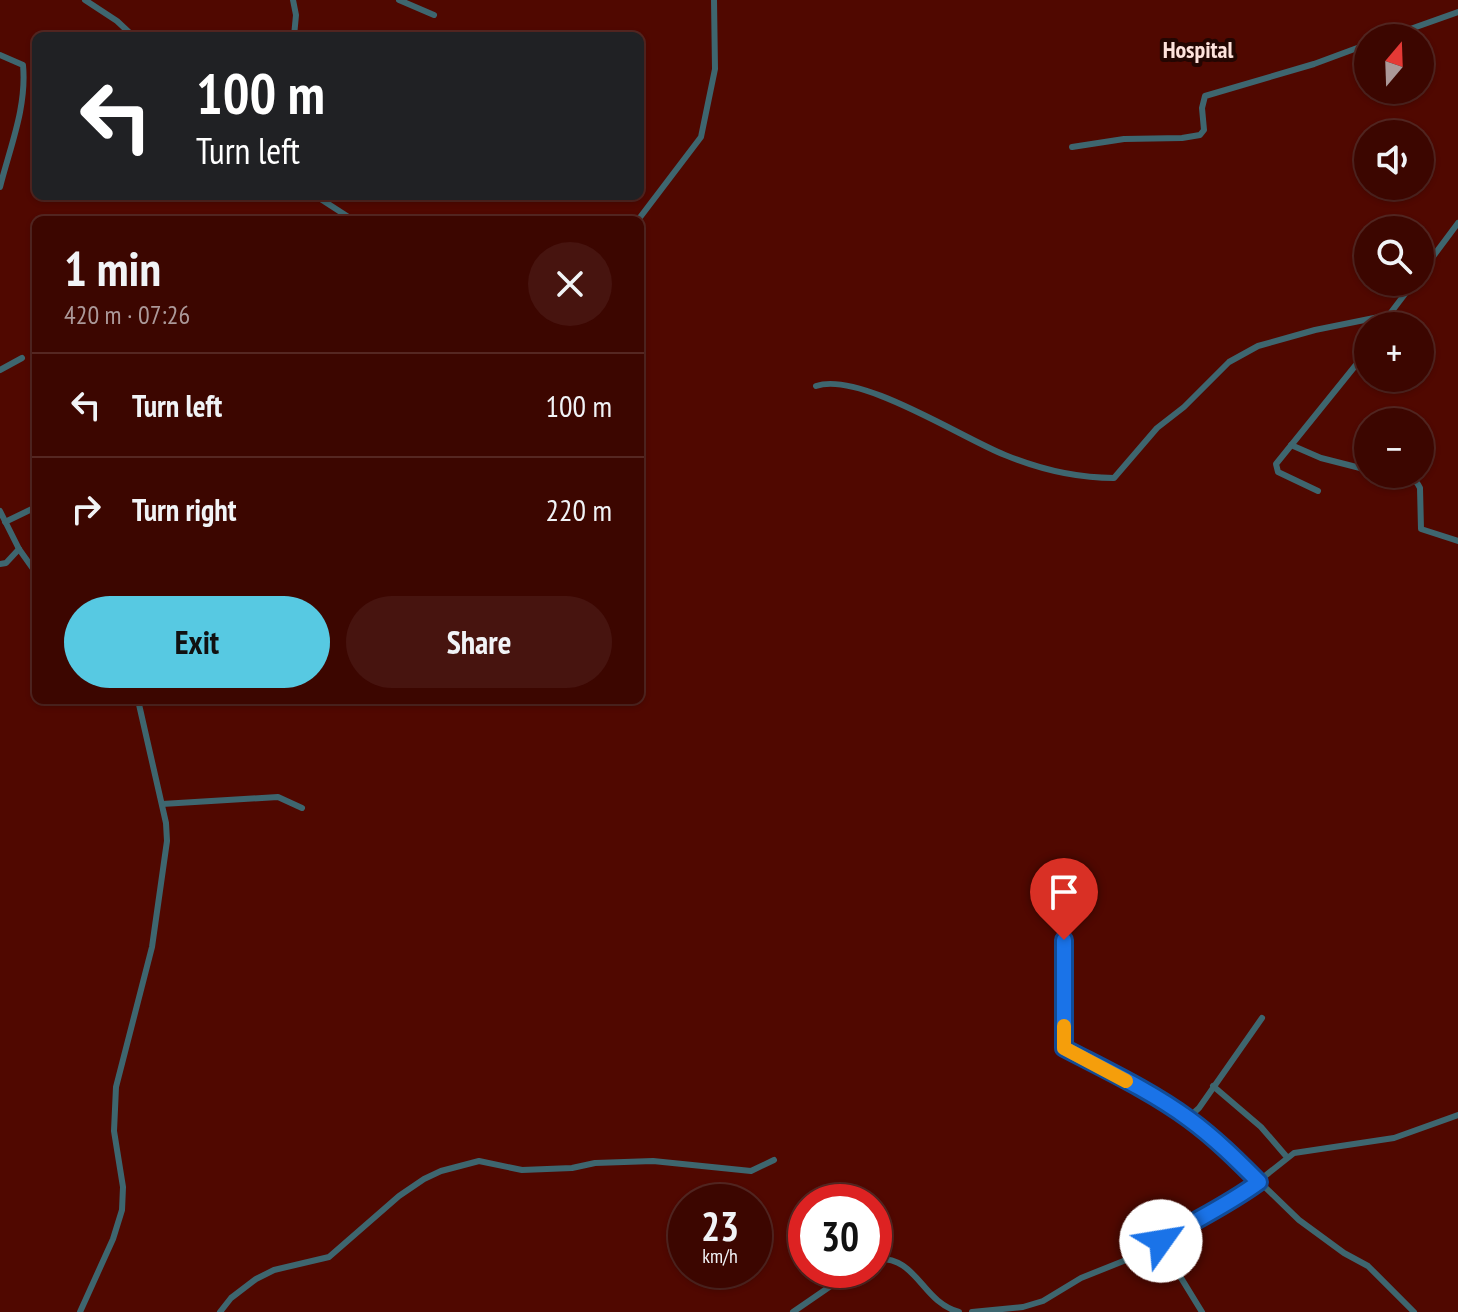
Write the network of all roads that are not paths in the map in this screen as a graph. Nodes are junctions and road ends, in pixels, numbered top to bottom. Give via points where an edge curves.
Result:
1 (85, 0) edge
2 (293, 0) edge
3 (399, 0) edge
4 (714, 0) edge
5 (1458, 12) edge
6 (434, 15) dead end
7 (1424, 24) edge
8 (129, 32) edge
9 (294, 32) edge
10 (1354, 49) edge
11 (0, 55) edge
12 (1072, 147) dead end
13 (0, 187) edge
14 (322, 200) edge
15 (347, 216) edge
16 (641, 216) edge
17 (1458, 223) edge
18 (1434, 255) edge
19 (1403, 296) edge
20 (1391, 312) edge
21 (1354, 322) edge
22 (22, 358) dead end
23 (1354, 367) edge
24 (0, 370) edge
25 (816, 386) dead end
26 (1291, 445) junction
27 (1354, 466) edge
28 (1420, 488) edge
29 (1318, 491) dead end
30 (32, 509) edge
31 (0, 511) edge
32 (5, 522) junction
33 (1458, 541) edge
34 (19, 549) junction
35 (0, 564) edge
36 (32, 567) edge
37 (139, 704) edge
38 (162, 804) junction
39 (302, 808) dead end
40 (1064, 940) dead end
41 (1262, 1018) dead end
42 (1213, 1086) junction
43 (1458, 1115) edge
44 (1188, 1118) junction
45 (1286, 1156) junction
46 (774, 1160) dead end
47 (1259, 1182) junction
48 (1159, 1242) junction
49 (892, 1261) edge
50 (828, 1288) edge
51 (80, 1312) edge
52 (220, 1312) edge
53 (793, 1312) edge
54 (959, 1312) edge
55 (972, 1312) edge
56 (1202, 1312) edge
57 (1414, 1312) edge

1 - 8 street
2 - 9 street
3 - 6 street
4 - 16 street via 715,69 701,137
5 - 7 street
10 - 12 street via 1205,96 1200,135
11 - 13 street via 23,65 24,78 19,124
14 - 15 street
17 - 18 street
19 - 20 street
21 - 25 street via 1258,346 1229,362 1157,428 1114,478 1084,478 1007,456 893,401 838,384
22 - 24 street
23 - 26 street
26 - 27 street
26 - 29 street via 1276,464 1278,472
28 - 33 street via 1421,529
30 - 32 street
31 - 32 street
32 - 34 street
34 - 35 street
34 - 36 street
37 - 38 street
38 - 39 street via 278,797
38 - 51 street via 167,841 152,947 121,1057 113,1111 122,1210
40 - 44 street via 1064,1048
41 - 42 street
42 - 44 street
42 - 45 street
43 - 45 street via 1394,1138
44 - 47 street
45 - 47 street
46 - 52 street via 751,1171 653,1161 522,1170 479,1161 441,1171 399,1196 329,1257 256,1279
47 - 48 street
47 - 57 street via 1299,1220 1368,1266
48 - 55 street via 1043,1301
48 - 56 street
49 - 54 street via 908,1268 936,1302
50 - 53 street

